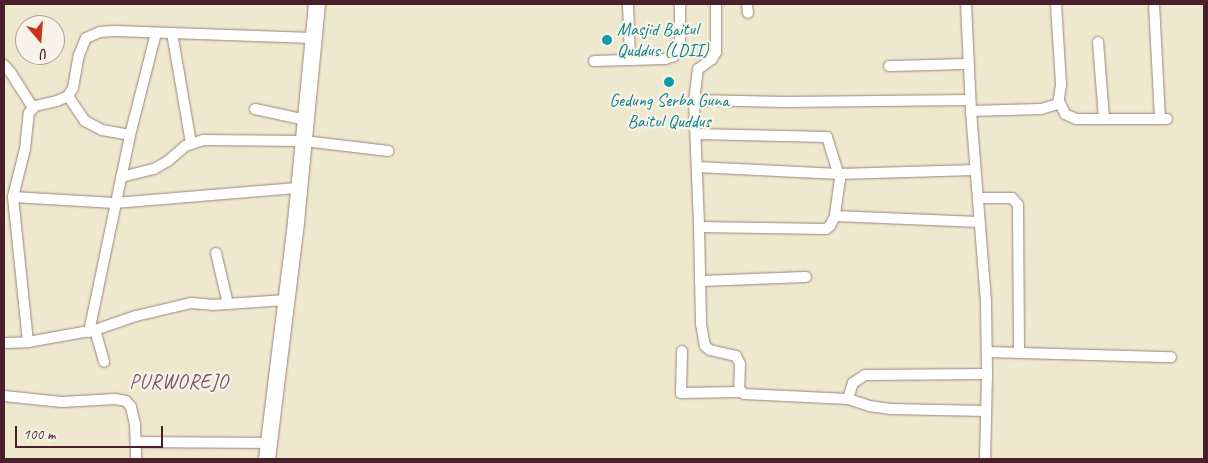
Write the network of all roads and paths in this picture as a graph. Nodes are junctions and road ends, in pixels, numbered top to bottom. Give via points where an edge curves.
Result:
1 (317, 4) edge
2 (628, 4) edge
3 (680, 4) edge
4 (716, 4) edge
5 (966, 4) edge
6 (1056, 4) edge
7 (1154, 4) edge
8 (156, 33) junction
9 (172, 33) junction
10 (314, 38) junction
11 (1098, 42) dead end
12 (630, 58) junction
13 (594, 60) dead end
14 (968, 64) junction
15 (4, 65) edge
16 (889, 66) dead end
17 (68, 96) junction
18 (694, 100) junction
19 (970, 100) junction
20 (1059, 101) junction
21 (33, 108) junction
22 (255, 109) dead end
23 (971, 111) junction
24 (306, 120) junction
25 (1104, 120) junction
26 (696, 134) junction
27 (130, 135) junction
28 (304, 141) junction
29 (191, 143) junction
30 (388, 151) dead end
31 (697, 167) junction
32 (976, 170) junction
33 (839, 174) junction
34 (121, 177) junction
35 (299, 188) junction
36 (13, 197) junction
37 (978, 198) junction
38 (115, 204) junction
39 (835, 216) junction
40 (979, 222) junction
41 (700, 227) junction
42 (216, 253) dead end
43 (806, 277) dead end
44 (700, 281) junction
45 (286, 300) junction
46 (228, 304) junction
47 (92, 331) junction
48 (28, 342) junction
49 (4, 343) edge
50 (682, 351) dead end
51 (987, 352) junction
52 (1019, 353) junction
53 (1170, 357) dead end
54 (104, 362) dead end
55 (987, 374) junction
56 (740, 392) junction
57 (4, 396) edge
58 (848, 399) junction
59 (986, 411) junction
60 (137, 442) junction
61 (268, 451) edge
62 (136, 459) edge
63 (985, 459) edge

1 - 10 main road
2 - 12 street
3 - 12 street via 680,45 677,53 665,59
4 - 18 street via 716,52 698,70
5 - 14 street
6 - 20 street via 1061,84
7 - 25 street via 1164,119
8 - 9 street
8 - 17 street via 113,31 88,36 82,45 73,88
8 - 27 street
9 - 10 street
9 - 29 street
10 - 24 main road
11 - 25 street
12 - 13 street
14 - 16 street
14 - 19 street
15 - 21 street
17 - 21 street
17 - 27 street via 80,115 94,126
18 - 19 street
18 - 26 street
19 - 23 street
20 - 23 street via 1052,107 1040,109
20 - 25 street via 1069,117
21 - 36 street
22 - 24 street
23 - 32 street
24 - 28 main road
26 - 31 street
26 - 33 street via 827,137
27 - 34 street
28 - 29 street via 215,140
28 - 30 street
28 - 35 main road
29 - 34 street via 157,168
31 - 33 street
31 - 41 street
32 - 33 street
32 - 37 street
33 - 39 street
34 - 38 street
35 - 38 street
35 - 45 main road
36 - 38 street
36 - 48 street
37 - 40 street
37 - 52 street via 1012,198 1018,205
38 - 47 street
39 - 40 street
39 - 41 street via 829,227 823,230
40 - 51 street
41 - 44 street
42 - 46 street
43 - 44 street
44 - 56 street via 704,343 710,350 736,356 740,364
45 - 46 street
45 - 61 main road
46 - 47 street via 191,302
47 - 48 street
47 - 54 street
48 - 49 street
50 - 56 street via 681,393
51 - 52 street
51 - 55 street
52 - 53 street
55 - 58 street via 864,375 853,383
55 - 59 street
56 - 58 street
57 - 60 street via 62,402 122,400 132,410
58 - 59 street via 876,407
59 - 63 street
60 - 61 street
60 - 62 street

